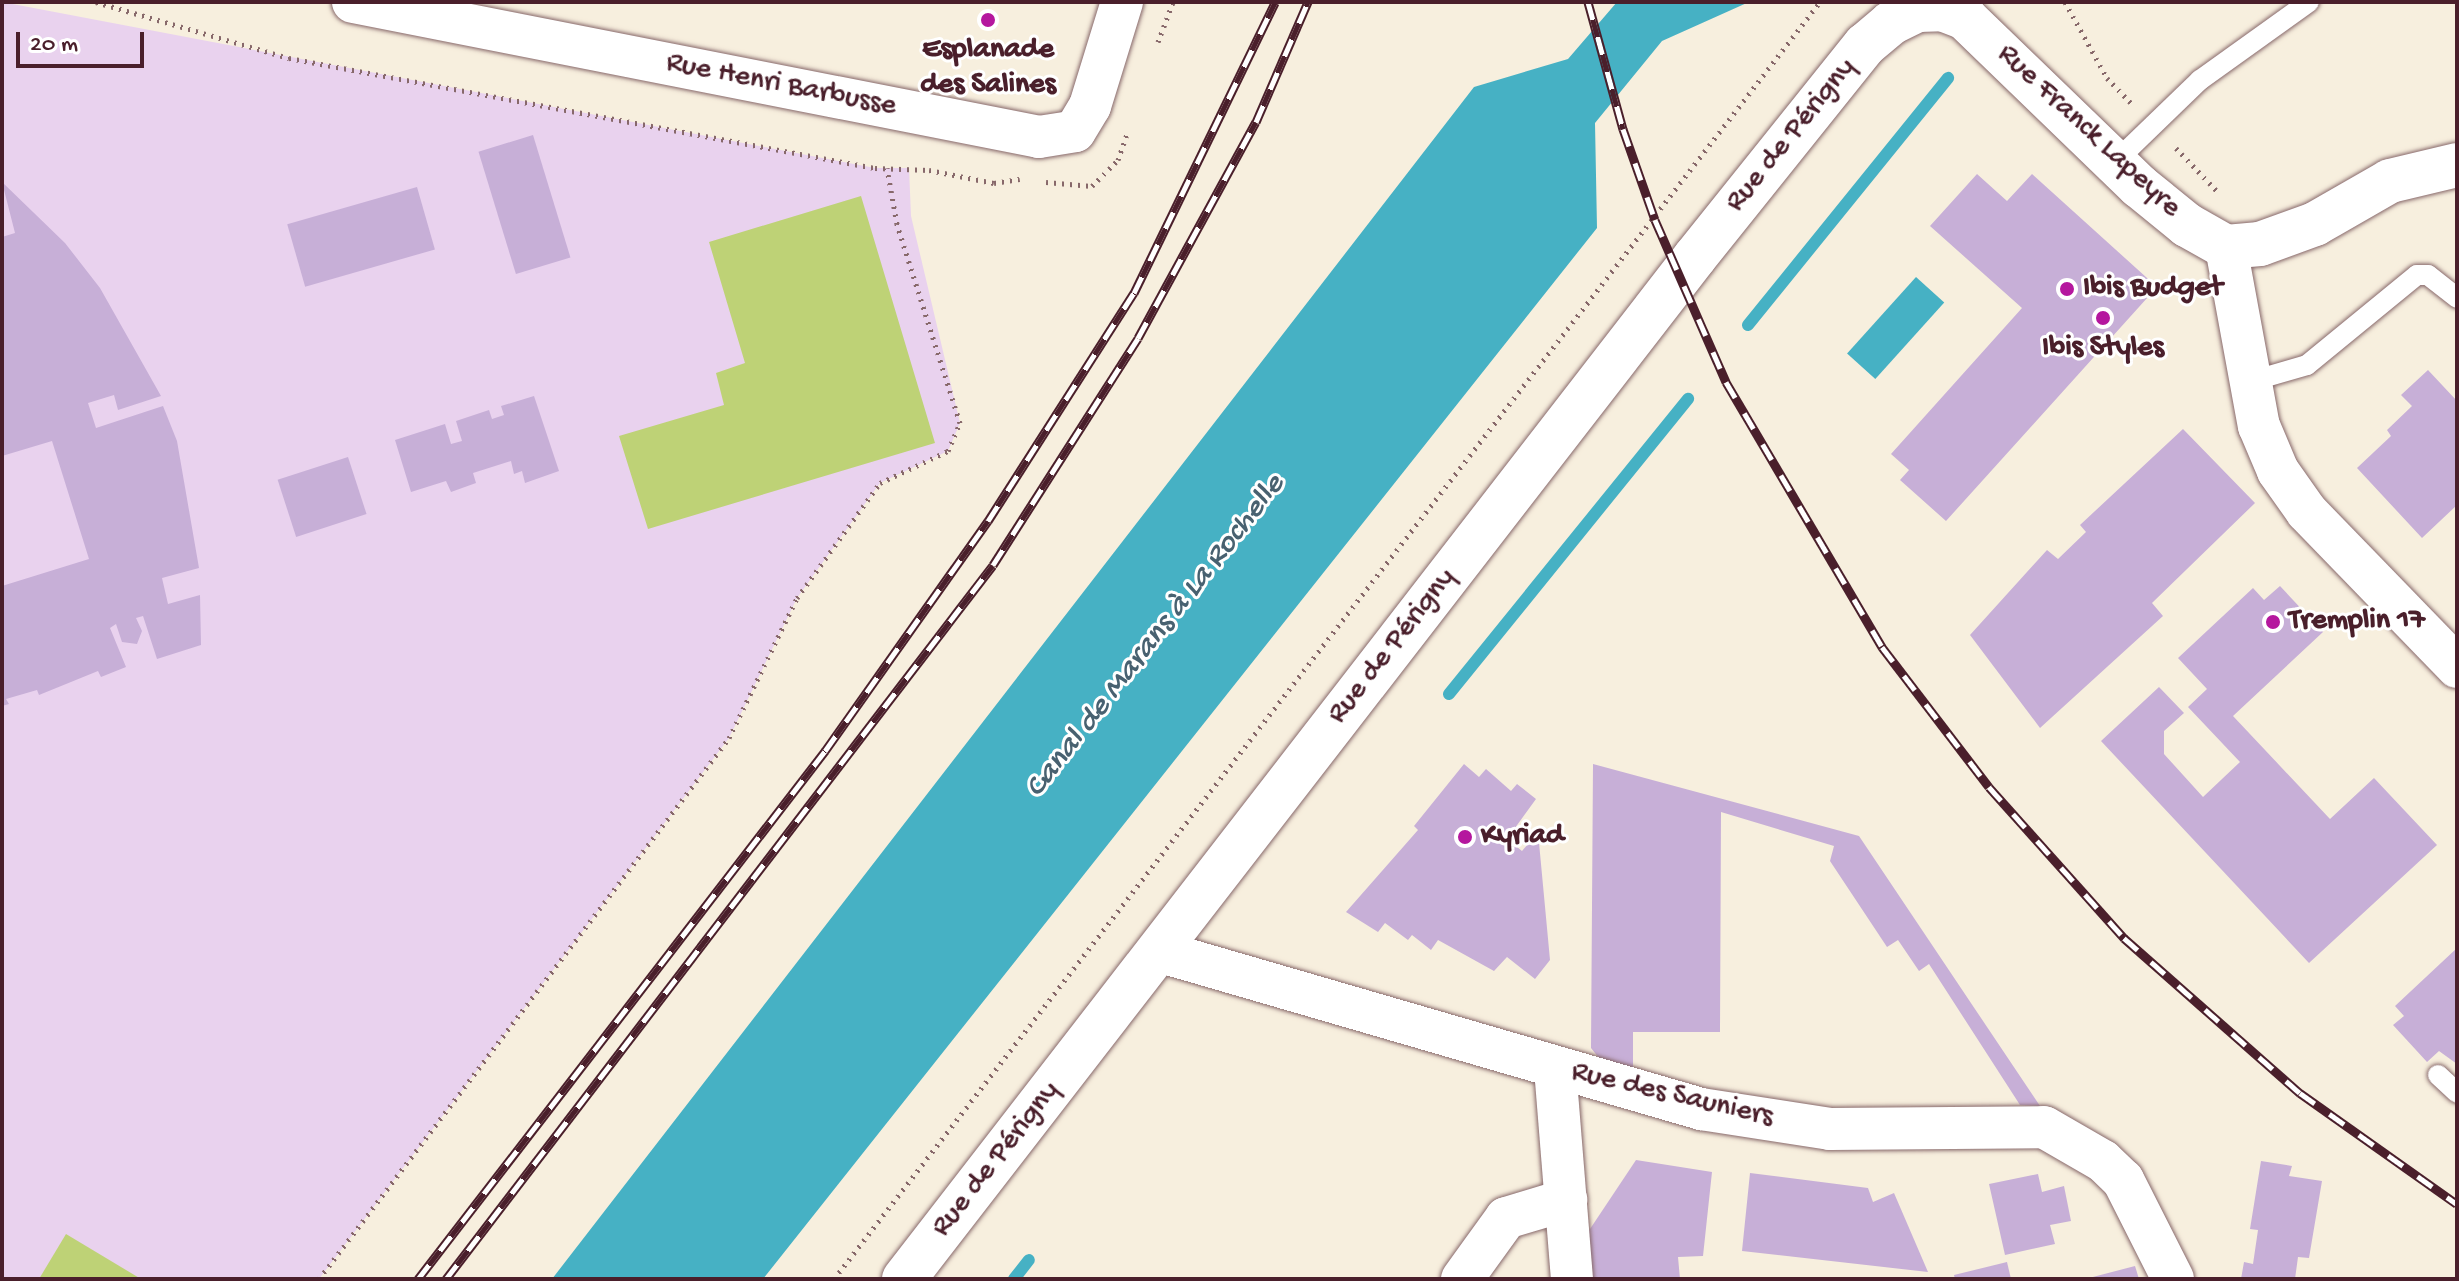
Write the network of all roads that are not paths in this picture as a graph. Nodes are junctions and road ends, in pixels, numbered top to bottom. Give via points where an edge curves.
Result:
1 (353, 2) edge
2 (1122, 2) edge
3 (2309, 2) edge
4 (1891, 23) joint
5 (2115, 162) junction
6 (2457, 165) edge
7 (2226, 247) junction
8 (2457, 298) edge
9 (2252, 381) junction
10 (2457, 667) edge
11 (1158, 951) junction
12 (1555, 1068) junction
13 (2438, 1075) dead end
14 (2457, 1093) edge
15 (1566, 1200) junction
16 (904, 1279) edge
17 (1462, 1279) edge
18 (1572, 1279) edge
19 (2173, 1279) edge

1 - 2 street, Rue Henri Barbusse via 1039,137 1075,131 1090,106
3 - 5 lane via 2200,80
4 - 5 street, Rue Franck Lapeyre via 1918,10 1942,9 1965,18
4 - 11 street, Rue de Périgny via 1865,45 1695,257
5 - 7 street, Rue Franck Lapeyre via 2187,225
6 - 7 street via 2390,181 2315,224 2260,244
7 - 9 street
8 - 9 lane via 2428,275 2417,275 2307,365
9 - 10 street via 2264,437 2278,471 2307,512
11 - 12 street, Rue des Sauniers
11 - 16 street, Rue de Périgny
12 - 15 street
12 - 19 street, Rue des Sauniers via 1701,1109 1830,1129 2044,1127 2103,1161 2123,1180
13 - 14 lane
15 - 17 street via 1506,1218
15 - 18 street

